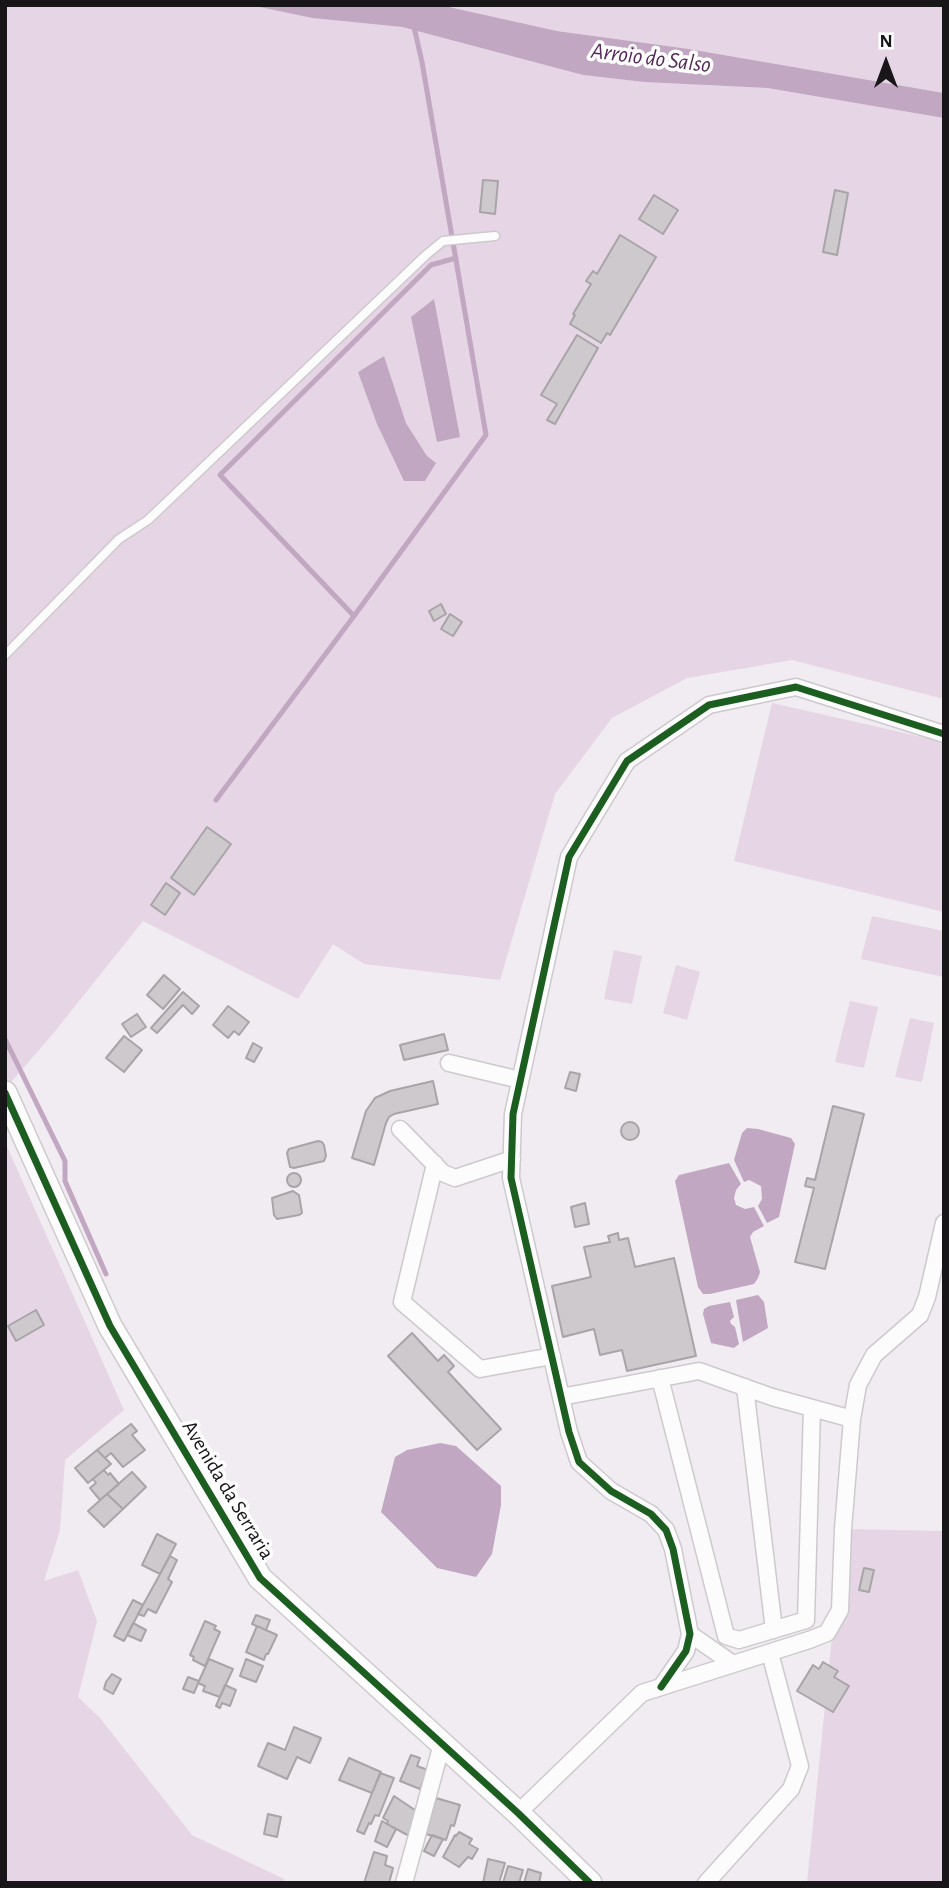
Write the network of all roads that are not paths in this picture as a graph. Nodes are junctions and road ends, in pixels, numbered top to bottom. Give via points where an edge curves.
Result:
1 (495, 236) dead end
2 (5, 655) edge
3 (944, 734) edge
4 (449, 1063) dead end
5 (520, 1080) junction
6 (5, 1093) edge
7 (400, 1129) dead end
8 (512, 1159) junction
9 (435, 1164) junction
10 (944, 1223) edge
11 (552, 1356) junction
12 (660, 1378) junction
13 (745, 1387) junction
14 (561, 1397) junction
15 (812, 1408) junction
16 (852, 1419) junction
17 (774, 1630) junction
18 (690, 1634) junction
19 (770, 1653) junction
20 (733, 1664) junction
21 (661, 1687) junction
22 (442, 1744) junction
23 (518, 1813) junction
24 (404, 1883) edge
25 (590, 1883) edge
26 (706, 1883) edge

1 - 2 lane via 443,241 426,255 148,520 119,539
3 - 5 street via 796,687 709,705 628,761 569,857
4 - 5 street
5 - 8 street via 513,1114
6 - 22 main road, Avenida da Serraria via 110,1326 260,1578
7 - 9 street
8 - 9 street via 455,1178
8 - 11 street via 511,1178
9 - 11 street via 402,1302 480,1369
10 - 16 street via 920,1315 874,1356 858,1385
11 - 14 street
12 - 13 street via 699,1371
12 - 14 street
12 - 17 street via 726,1636 738,1640
13 - 15 street
13 - 17 street
14 - 18 street via 579,1462 666,1530 674,1549
15 - 16 street
15 - 17 street via 806,1620
16 - 19 street via 840,1611 827,1633
18 - 20 street
18 - 21 street via 686,1651
19 - 20 street
19 - 26 street via 800,1766 791,1789
20 - 21 street
21 - 23 street via 642,1693
22 - 23 main road, Avenida da Serraria
22 - 24 street
23 - 25 main road, Avenida da Serraria

